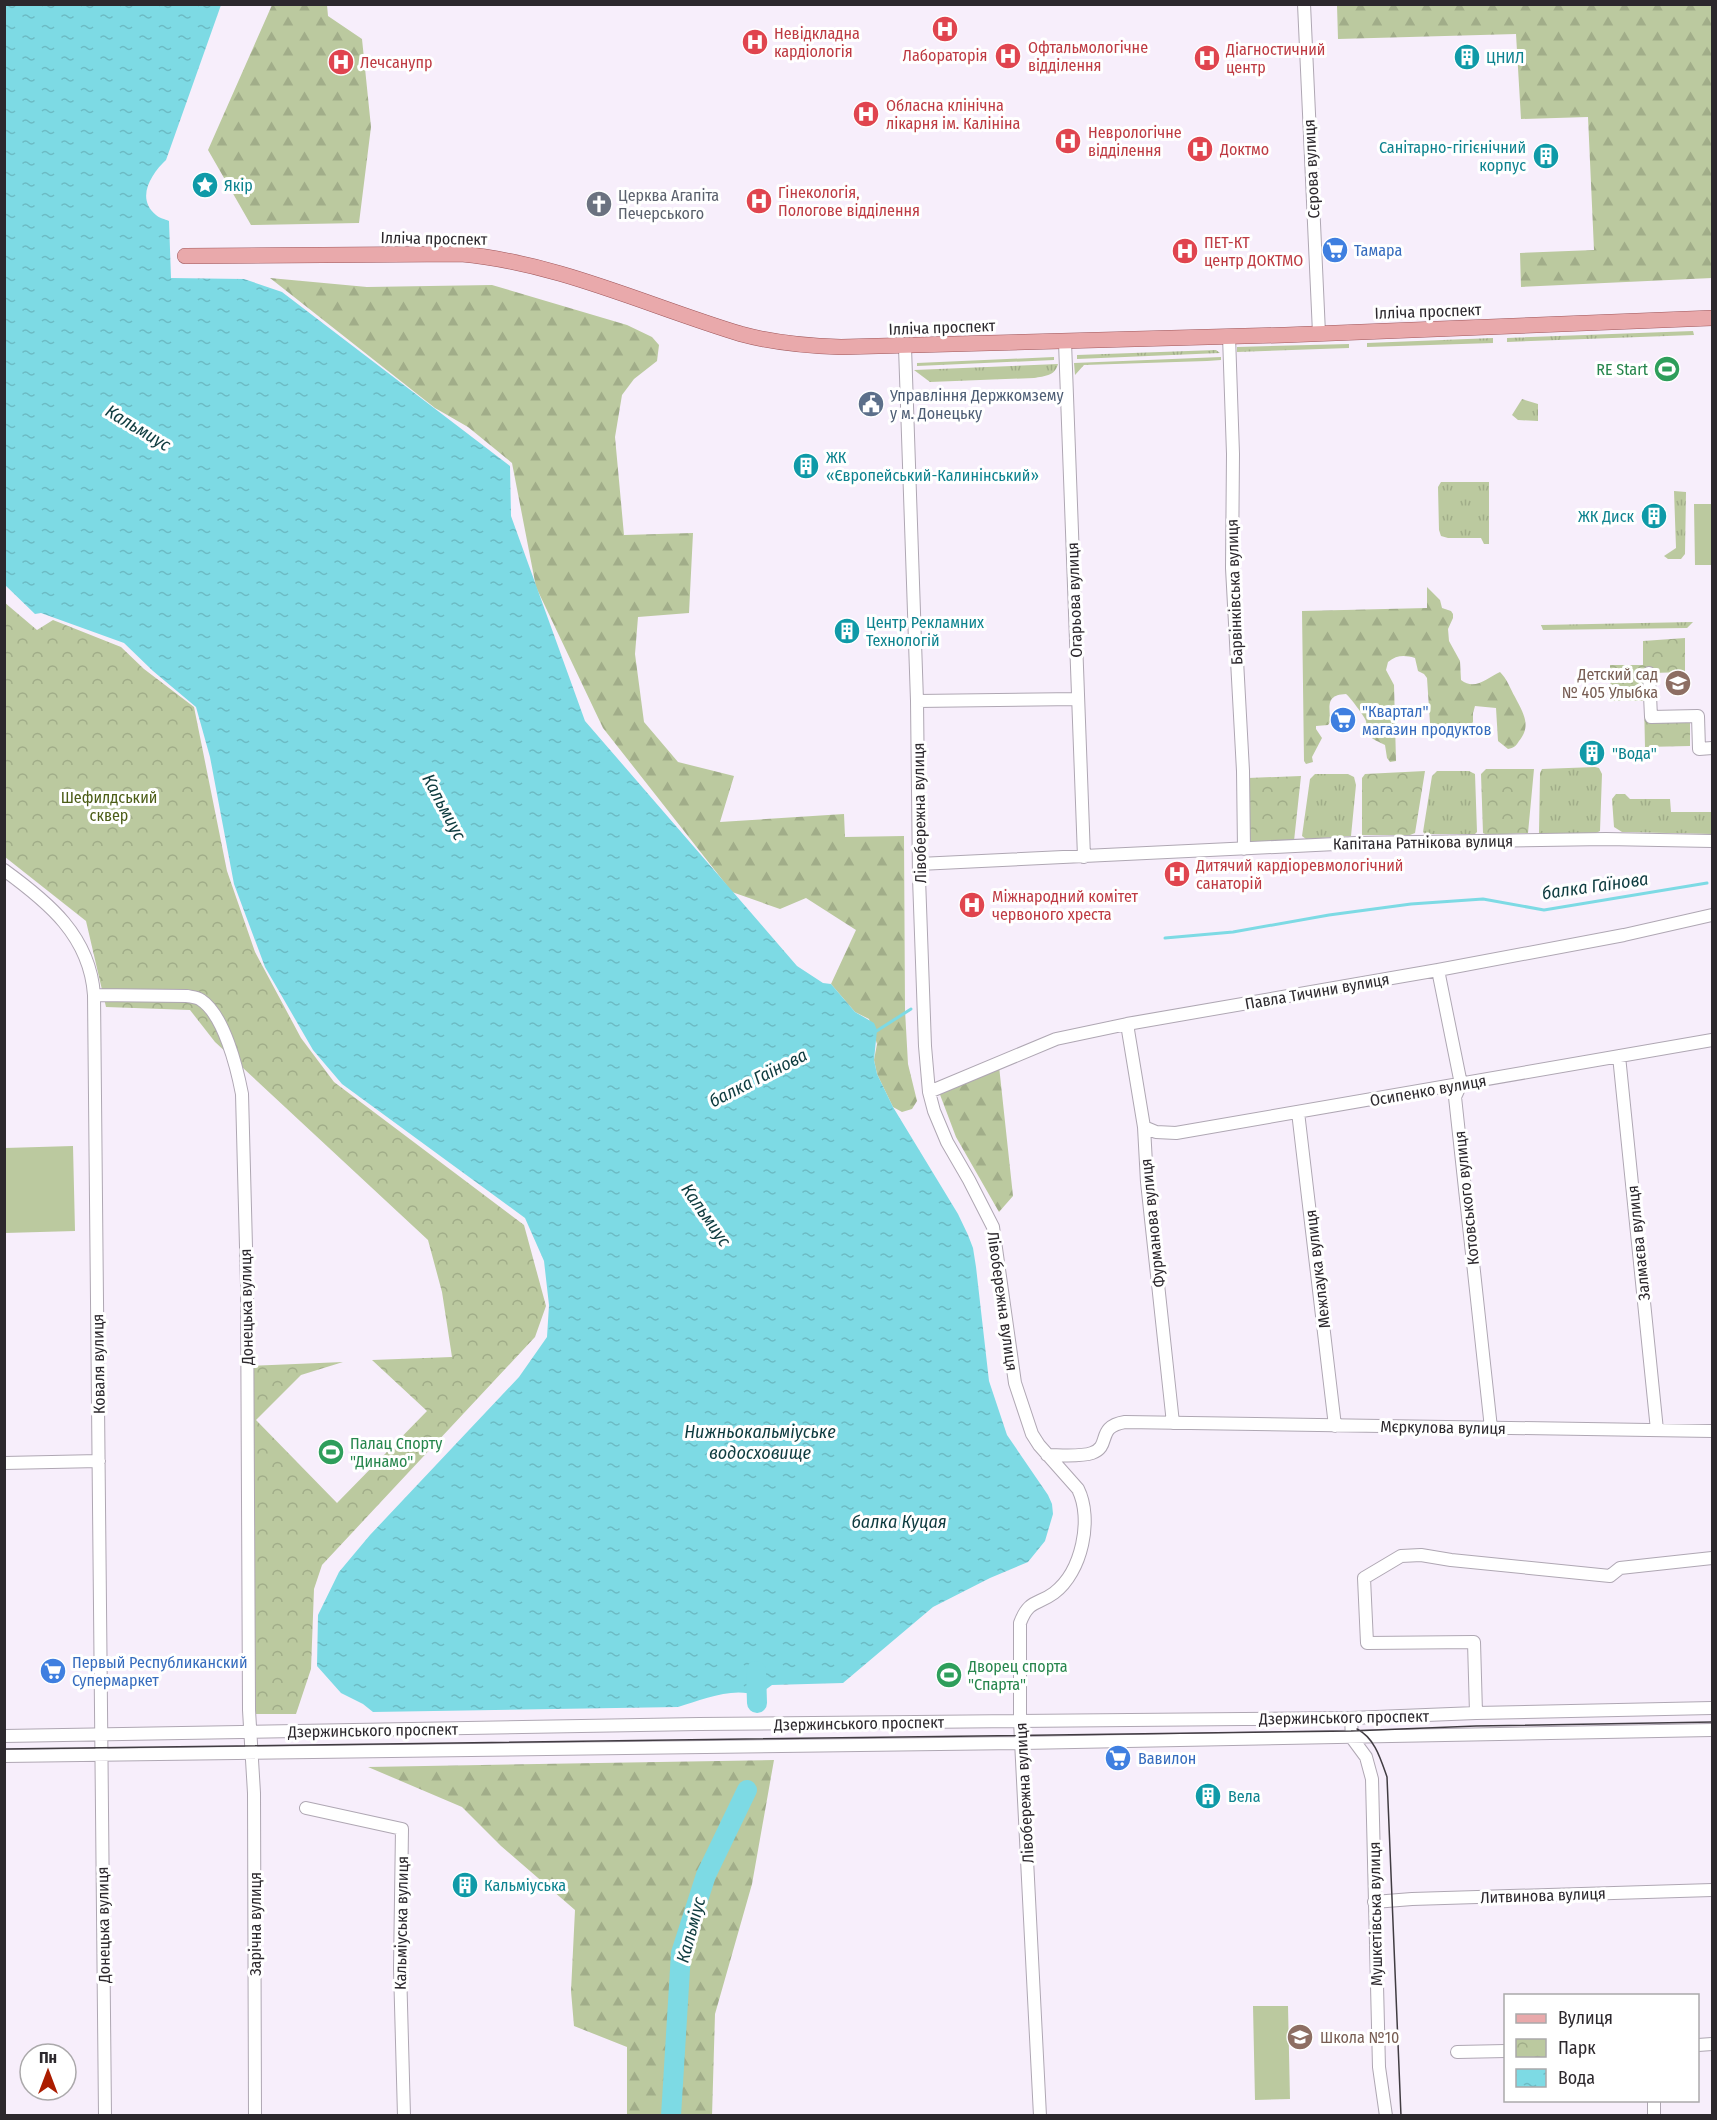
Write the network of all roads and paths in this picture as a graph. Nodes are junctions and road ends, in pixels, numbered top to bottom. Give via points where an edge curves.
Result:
1 (1304, 4) edge
2 (185, 256) dead end
3 (1713, 318) edge
4 (1319, 333) junction
5 (1229, 336) junction
6 (1065, 342) junction
7 (905, 347) junction
8 (1649, 673) dead end
9 (1078, 699) junction
10 (917, 701) junction
11 (1713, 748) edge
12 (1713, 841) edge
13 (1244, 849) junction
14 (1084, 857) junction
15 (919, 864) junction
16 (4, 870) edge
17 (1713, 915) edge
18 (1438, 970) junction
19 (94, 995) junction
20 (1127, 1024) junction
21 (1713, 1040) edge
22 (1619, 1056) junction
23 (1461, 1084) junction
24 (929, 1092) junction
25 (1298, 1112) junction
26 (1144, 1127) junction
27 (1173, 1423) junction
28 (1335, 1426) junction
29 (1491, 1428) junction
30 (1657, 1430) junction
31 (1713, 1431) edge
32 (1047, 1455) junction
33 (99, 1461) junction
34 (4, 1463) edge
35 (1713, 1558) edge
36 (1713, 1708) edge
37 (1476, 1713) junction
38 (1351, 1718) junction
39 (1020, 1721) junction
40 (1713, 1730) edge
41 (250, 1732) junction
42 (101, 1734) junction
43 (4, 1736) edge
44 (1352, 1738) junction
45 (1022, 1743) junction
46 (251, 1753) junction
47 (4, 1756) edge
48 (101, 1756) junction
49 (306, 1809) dead end
50 (1713, 1890) edge
51 (1374, 1902) junction
52 (1504, 2051) edge
53 (1456, 2052) dead end
54 (105, 2115) edge
55 (255, 2115) edge
56 (404, 2115) edge
57 (1040, 2115) edge
58 (1386, 2115) edge

1 - 4 street, Сєрова вулиця
2 - 7 main road, Ілліча проспект via 493,257 582,279 742,334 841,348
3 - 4 main road, Ілліча проспект
4 - 5 main road, Ілліча проспект
5 - 6 main road, Ілліча проспект
5 - 13 street, Барвінківська вулиця via 1232,568 1244,771
6 - 7 main road, Ілліча проспект
6 - 9 street, Огарьова вулиця
7 - 10 street, Лівобережна вулиця
8 - 11 street via 1651,717 1698,716 1699,749
9 - 10 street
9 - 14 street, Огарьова вулиця
10 - 15 street, Лівобережна вулиця
12 - 13 street, Капітана Ратнікова вулиця via 1410,842
13 - 14 street, Капітана Ратнікова вулиця
14 - 15 street, Капітана Ратнікова вулиця
15 - 24 street, Лівобережна вулиця
16 - 19 street, Коваля вулиця via 56,912 87,962
17 - 18 street, Павла Тичини вулиця
18 - 20 street, Павла Тичини вулиця
18 - 23 street, Котовського вулиця
19 - 33 street, Коваля вулиця
19 - 41 street, Донецька вулиця via 200,999 222,1029 236,1063 242,1094 246,1262
20 - 24 street, Павла Тичини вулиця via 1056,1039
20 - 26 street, Фурманова вулиця
21 - 22 street, Осипенко вулиця
22 - 23 street, Осипенко вулиця
22 - 30 street, Залмаєва вулиця
23 - 25 street, Осипенко вулиця
23 - 29 street, Котовського вулиця via 1455,1097
24 - 32 street, Лівобережна вулиця via 947,1142 993,1227 1015,1383 1032,1434
25 - 26 street, Осипенко вулиця via 1176,1133
25 - 28 street, Межлаука вулиця
26 - 27 street, Фурманова вулиця
27 - 28 street, Мєркулова вулиця
27 - 32 street, Мєркулова вулиця via 1112,1424 1100,1447 1092,1453
28 - 29 street, Мєркулова вулиця
29 - 30 street, Мєркулова вулиця
30 - 31 street, Мєркулова вулиця
32 - 39 street, Лівобережна вулиця via 1082,1497 1083,1536 1075,1566 1066,1581 1053,1594 1031,1605 1020,1623
33 - 34 street
33 - 42 street, Коваля вулиця
35 - 37 street via 1620,1568 1610,1576 1401,1556 1364,1578 1367,1643 1474,1642
36 - 37 street, Дзержинського проспект
37 - 38 street, Дзержинського проспект
38 - 39 street, Дзержинського проспект
38 - 44 street, Мушкетівська вулиця
39 - 41 street, Дзержинського проспект
39 - 45 street, Лівобережна вулиця
40 - 44 street, Дзержинського проспект
41 - 42 street, Дзержинського проспект
41 - 46 street, Зарічна вулиця
42 - 43 street, Дзержинського проспект
42 - 48 street, Донецька вулиця
44 - 45 street, Дзержинського проспект
44 - 51 street, Мушкетівська вулиця via 1366,1757 1372,1779
45 - 46 street, Дзержинського проспект
45 - 57 street, Лівобережна вулиця
46 - 48 street, Дзержинського проспект
46 - 55 street, Зарічна вулиця
47 - 48 street, Дзержинського проспект
48 - 54 street, Донецька вулиця
49 - 56 street, Кальміуська вулиця via 402,1829
50 - 51 street, Литвинова вулиця
51 - 58 street, Мушкетівська вулиця via 1379,2067
52 - 53 street

